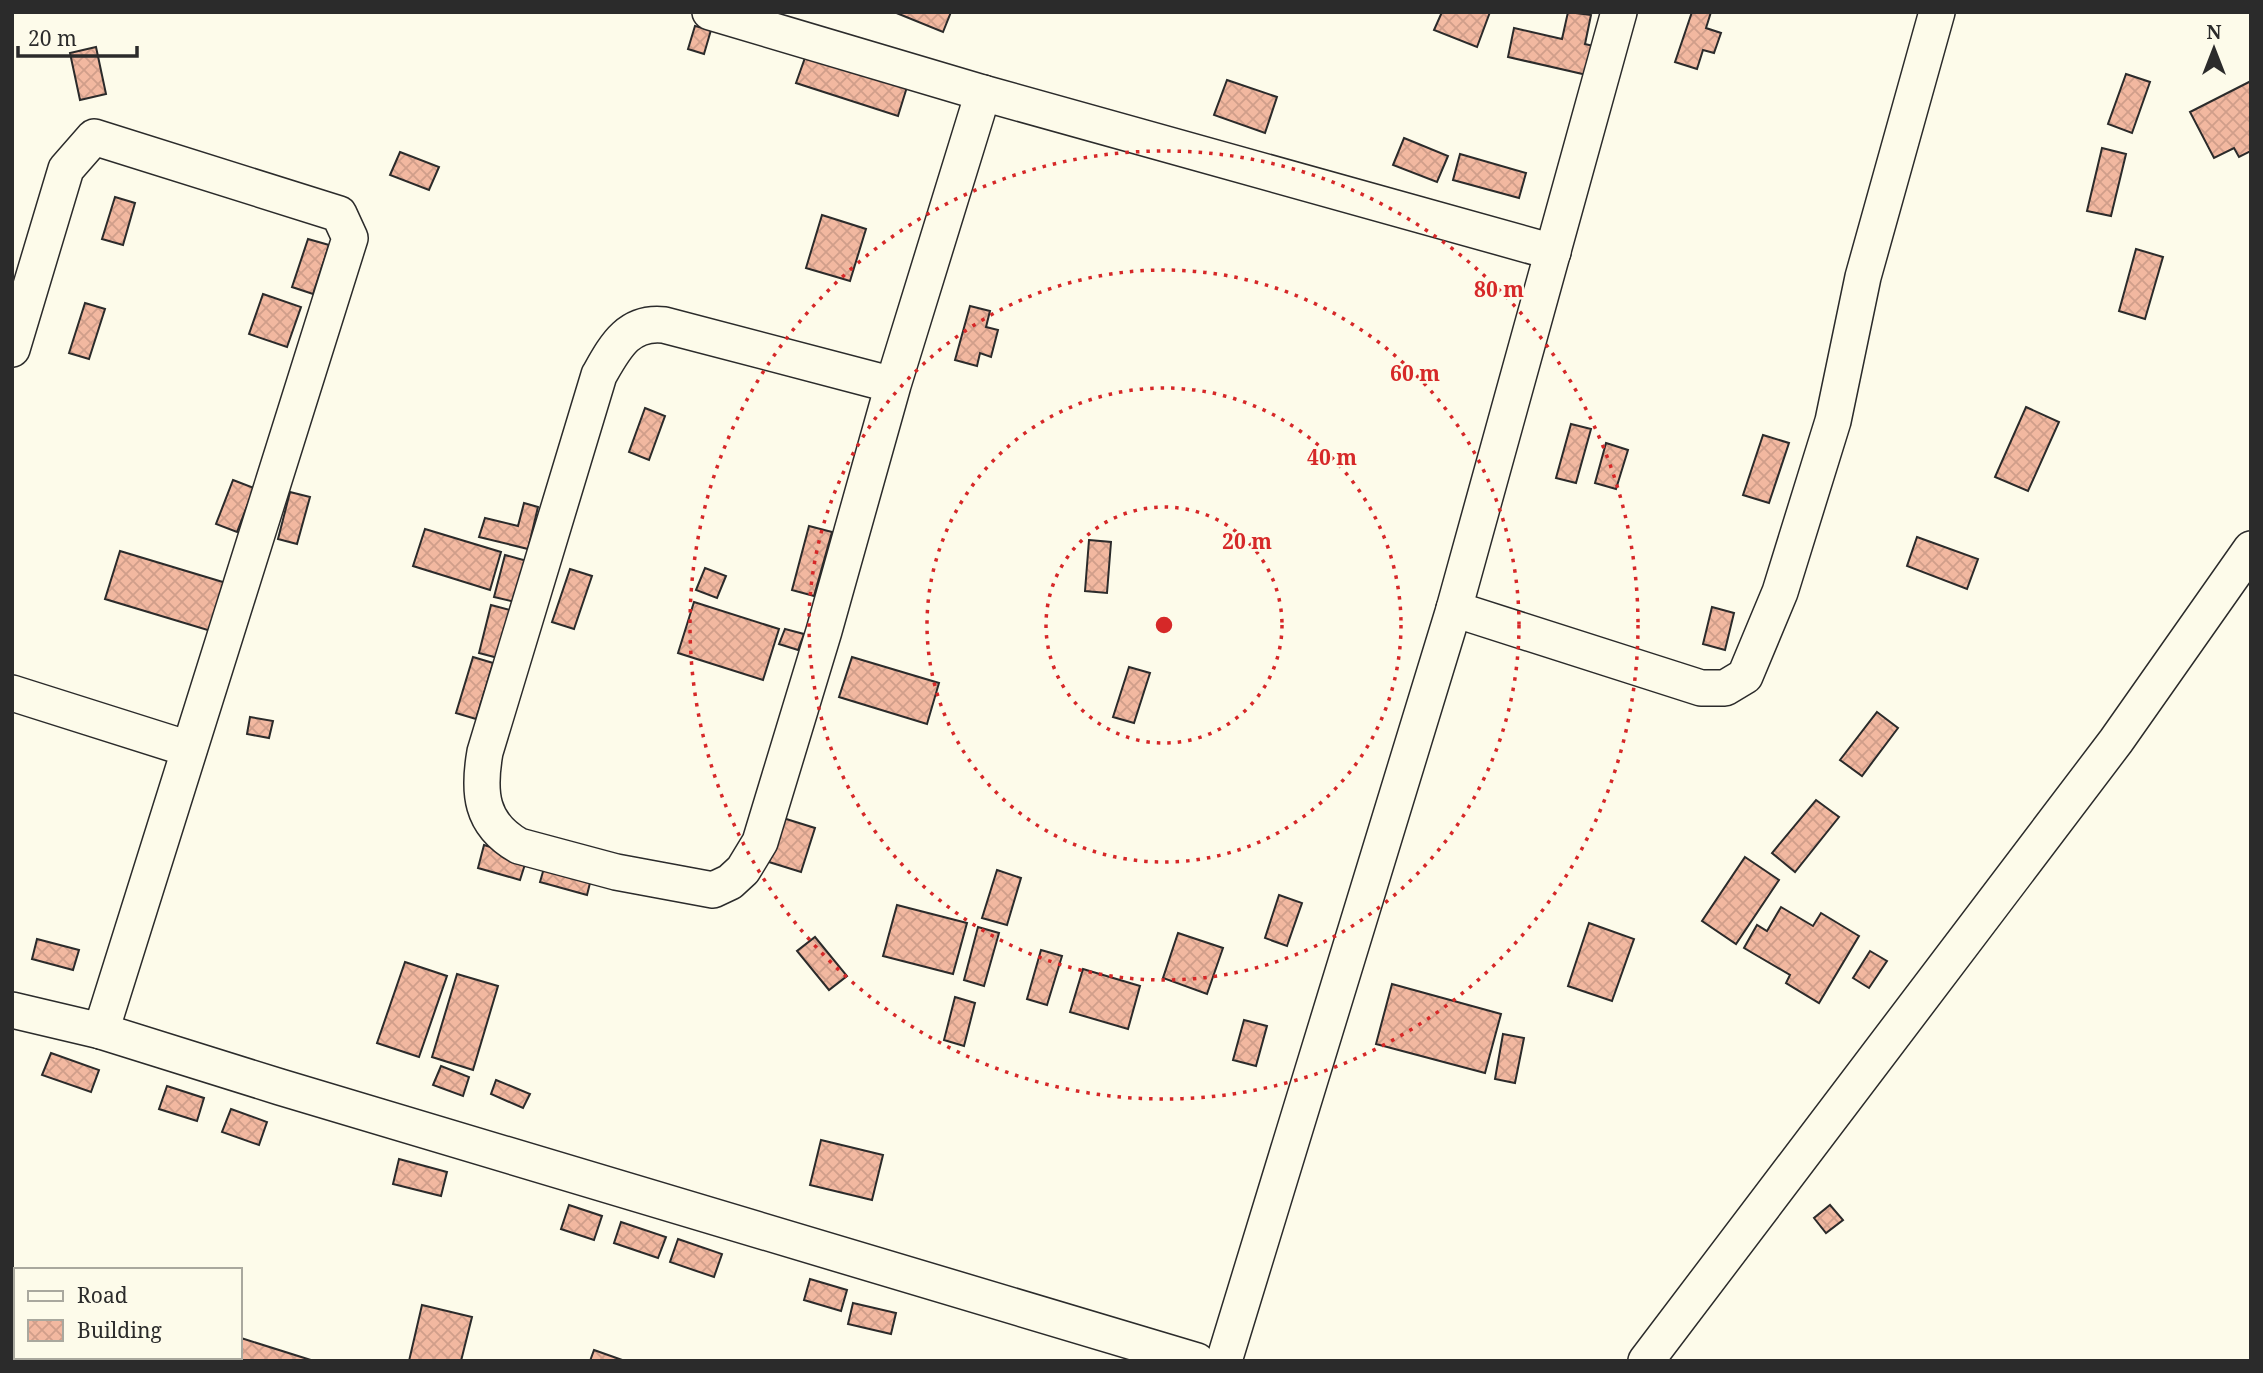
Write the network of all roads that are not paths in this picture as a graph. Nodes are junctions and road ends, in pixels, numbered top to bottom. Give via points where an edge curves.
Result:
1 (710, 12) edge
2 (1619, 12) edge
3 (1937, 12) edge
4 (983, 93) junction
5 (1553, 253) junction
6 (12, 349) edge
7 (893, 385) junction
8 (2251, 549) edge
9 (1454, 609) junction
10 (12, 693) edge
11 (189, 749) junction
12 (12, 1010) edge
13 (101, 1031) junction
14 (1198, 1361) edge
15 (1224, 1361) edge
16 (1646, 1361) edge

1 - 4 street
2 - 5 street
3 - 9 street via 1863,277 1833,421 1780,592 1745,676 1725,688 1701,688
4 - 5 street
4 - 7 street
5 - 9 street
6 - 11 street via 66,169 94,137 339,214 350,238
7 - 7 street via 760,842 743,870 713,890 615,872 510,841 484,807 481,775 485,752 599,375 612,352 626,336 651,323
8 - 16 street via 2116,741
9 - 15 street
10 - 11 street
11 - 13 street
12 - 13 street
13 - 14 street

